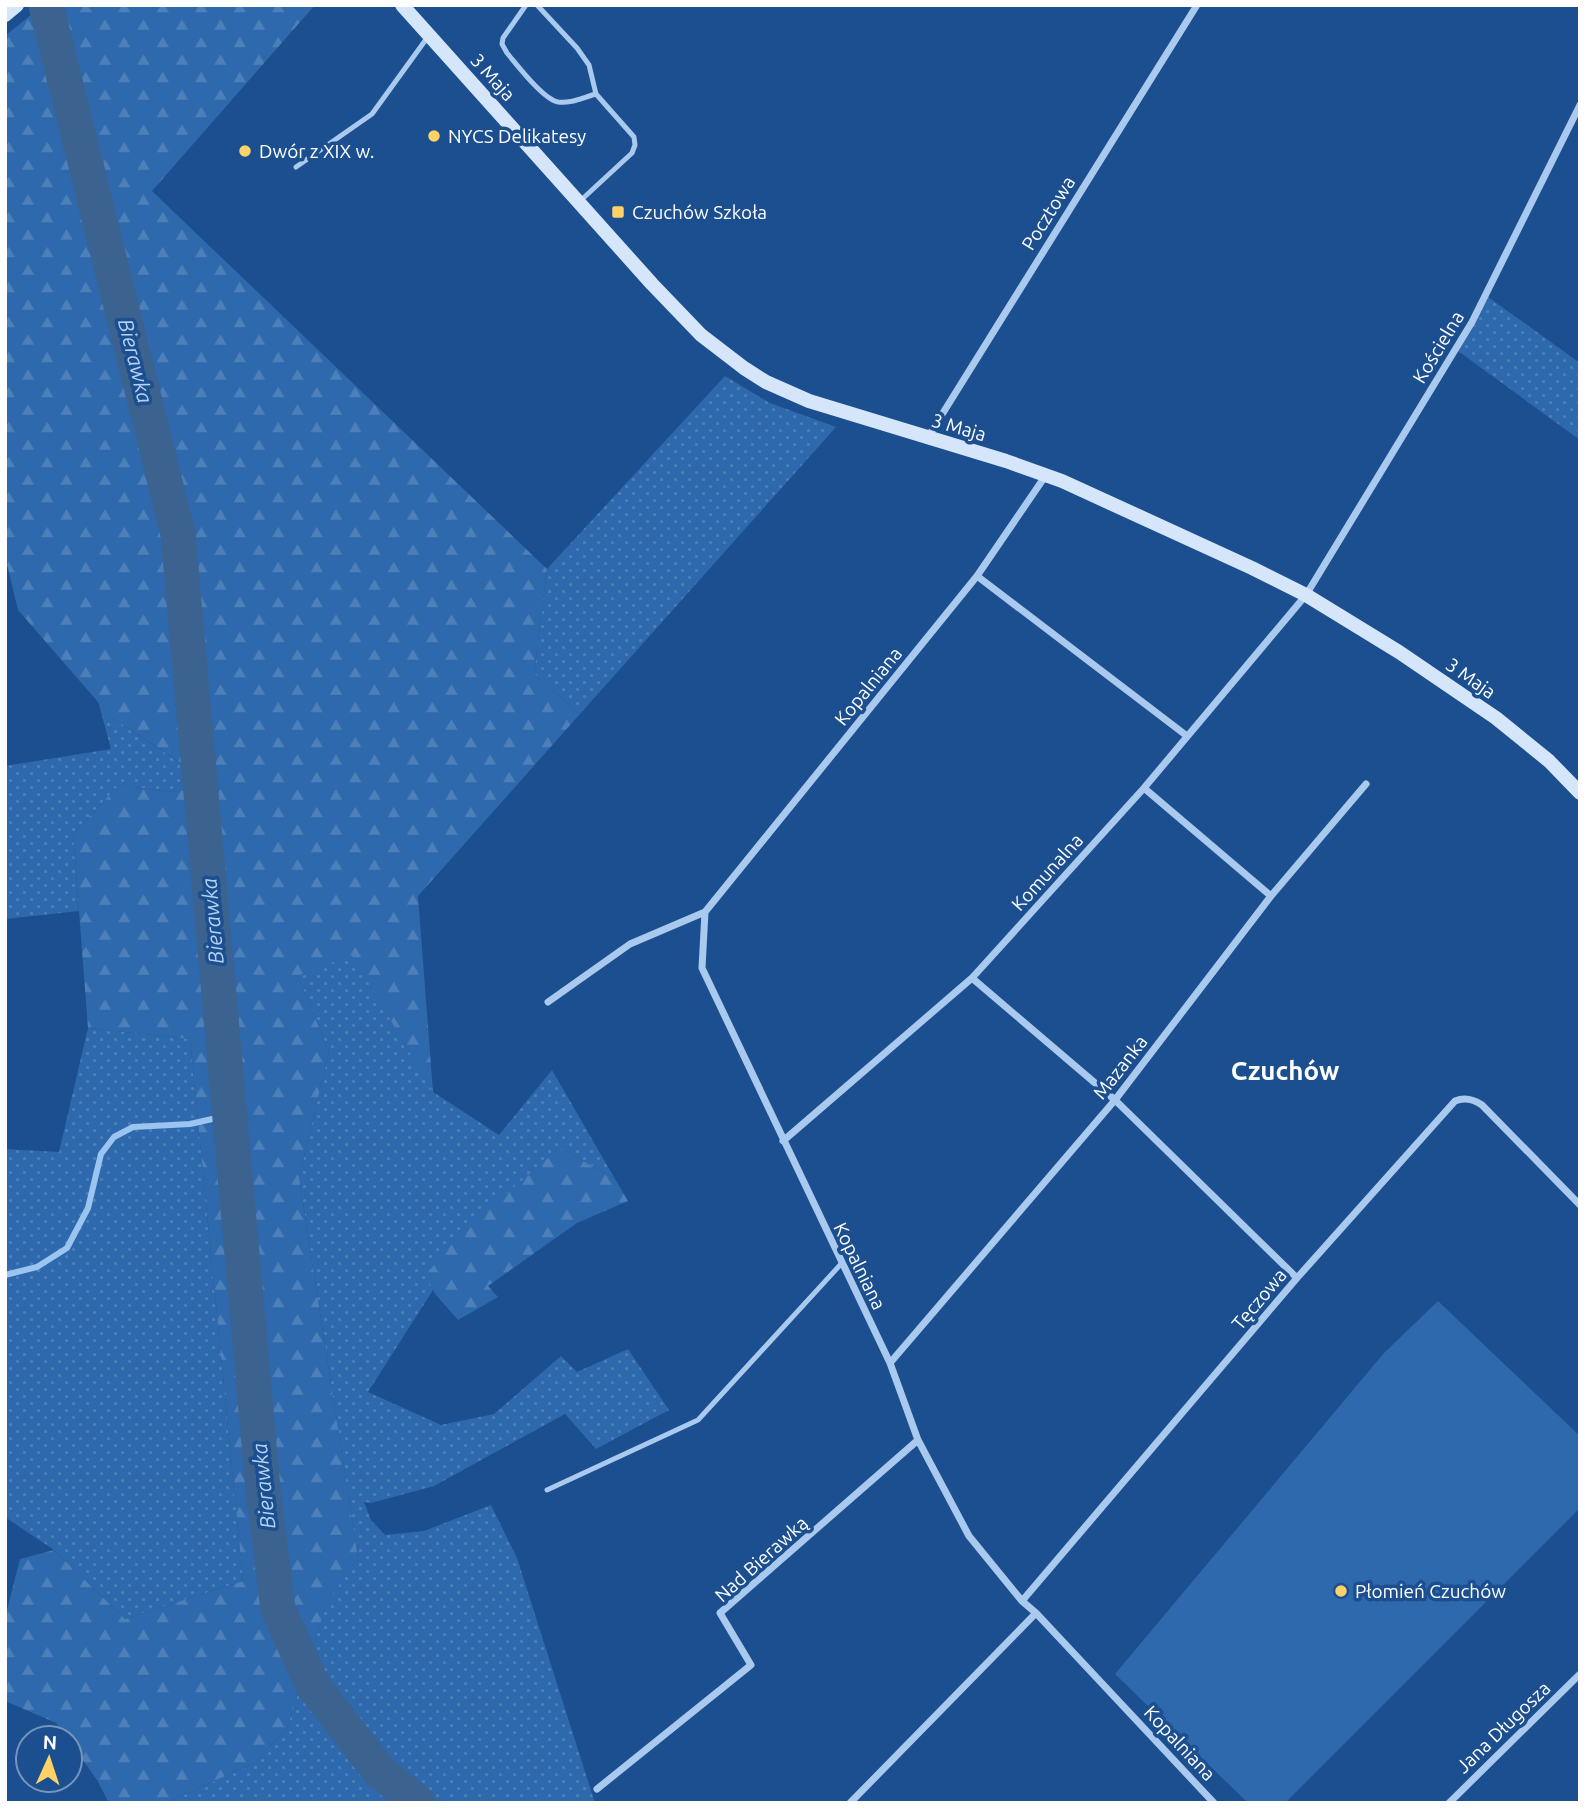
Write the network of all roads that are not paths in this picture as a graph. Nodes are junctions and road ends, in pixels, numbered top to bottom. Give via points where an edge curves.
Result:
1 (17, 5) edge
2 (402, 5) edge
3 (526, 5) edge
4 (537, 5) edge
5 (1197, 5) edge
6 (5, 15) edge
7 (429, 35) junction
8 (596, 94) junction
9 (1580, 104) edge
10 (296, 167) dead end
11 (579, 202) junction
12 (928, 438) junction
13 (1046, 475) junction
14 (977, 576) junction
15 (1306, 595) junction
16 (1187, 736) junction
17 (1366, 784) dead end
18 (1144, 788) junction
19 (1580, 793) edge
20 (1271, 896) junction
21 (705, 912) junction
22 (972, 978) junction
23 (548, 1002) dead end
24 (1115, 1100) junction
25 (783, 1141) junction
26 (1580, 1205) edge
27 (841, 1264) junction
28 (1297, 1279) junction
29 (890, 1363) junction
30 (918, 1440) junction
31 (547, 1490) dead end
32 (1022, 1601) junction
33 (1036, 1613) junction
34 (1580, 1674) edge
35 (597, 1789) dead end
36 (850, 1803) edge
37 (1214, 1803) edge
38 (1449, 1803) edge

1 - 6 main road
2 - 7 main road, 3 Maja
3 - 8 lane via 503,38 507,53 548,99 569,102
4 - 8 lane via 589,65
5 - 12 street, Pocztowa
7 - 10 lane via 372,114
7 - 11 main road, 3 Maja
8 - 11 lane via 634,137 635,145
9 - 15 street, Kościelna via 1472,322
11 - 12 main road, 3 Maja via 683,317 744,368 809,401
12 - 13 main road, 3 Maja
13 - 14 street, Kopalniana
13 - 15 main road, 3 Maja
14 - 16 street
14 - 21 street, Kopalniana
15 - 16 street, Komunalna
15 - 19 main road, 3 Maja via 1496,718
16 - 18 street, Komunalna
17 - 20 street, Mazanka
18 - 20 street
18 - 22 street, Komunalna
20 - 24 street, Mazanka
21 - 23 street, Kopalniana via 630,944
21 - 25 street, Kopalniana via 702,968
22 - 24 street
22 - 25 street, Komunalna
24 - 28 street
24 - 29 street, Mazanka
25 - 27 street, Kopalniana
26 - 28 street, Tęczowa via 1482,1105 1461,1099
27 - 29 street, Kopalniana
27 - 31 lane via 698,1420
28 - 32 street, Tęczowa
29 - 30 street, Kopalniana
30 - 32 street, Kopalniana via 969,1536
30 - 35 street, Nad Bierawką via 720,1613 751,1665
32 - 33 street, Kopalniana
33 - 36 street
33 - 37 street, Kopalniana
34 - 38 street, Jana Długosza

